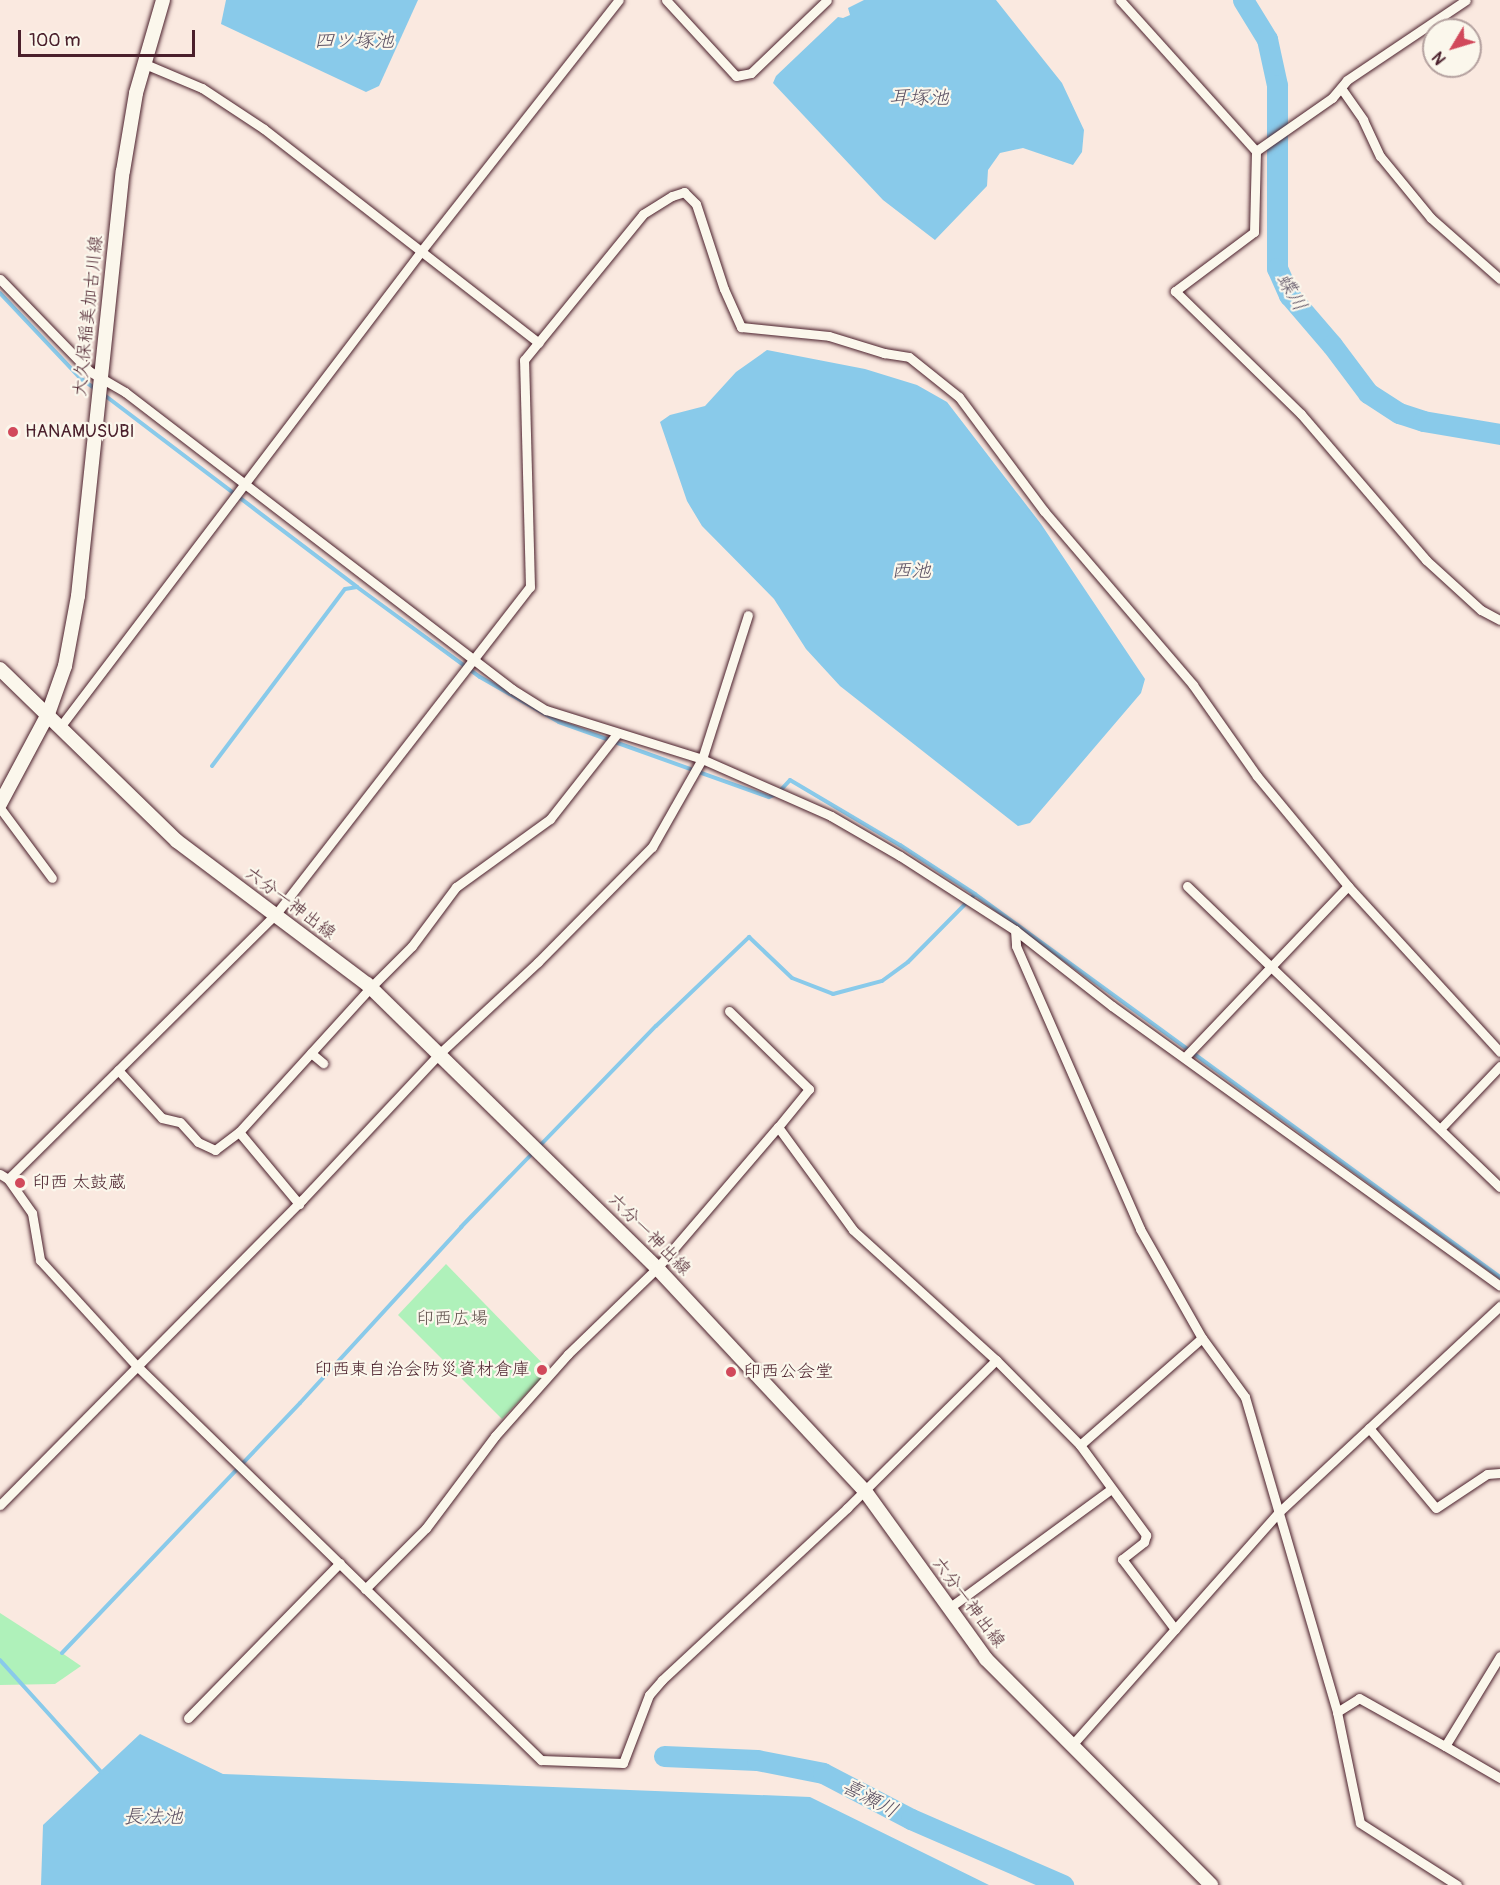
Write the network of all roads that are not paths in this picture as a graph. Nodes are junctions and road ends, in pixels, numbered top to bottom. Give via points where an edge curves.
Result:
1 (163, 0) edge
2 (619, 0) edge
3 (666, 0) edge
4 (827, 0) edge
5 (1120, 0) edge
6 (1466, 0) edge
7 (145, 64) junction
8 (1341, 88) junction
9 (1256, 151) junction
10 (422, 249) junction
11 (0, 279) edge
12 (1500, 279) edge
13 (539, 343) junction
14 (100, 379) junction
15 (245, 484) junction
16 (748, 615) dead end
17 (1500, 620) edge
18 (473, 661) junction
19 (0, 669) edge
20 (48, 714) junction
21 (60, 727) junction
22 (617, 734) junction
23 (702, 759) junction
24 (0, 804) edge
25 (0, 808) edge
26 (52, 878) dead end
27 (1187, 886) dead end
28 (1348, 886) junction
29 (276, 914) junction
30 (1015, 930) junction
31 (1270, 966) junction
32 (370, 988) junction
33 (729, 1011) dead end
34 (1500, 1052) edge
35 (311, 1053) junction
36 (439, 1054) junction
37 (1185, 1058) junction
38 (323, 1063) dead end
39 (1500, 1066) edge
40 (118, 1070) junction
41 (778, 1127) junction
42 (1440, 1129) junction
43 (239, 1132) junction
44 (4, 1177) edge
45 (1500, 1187) edge
46 (298, 1204) junction
47 (657, 1268) junction
48 (1500, 1286) edge
49 (1500, 1306) edge
50 (1202, 1338) junction
51 (996, 1360) junction
52 (136, 1365) junction
53 (1369, 1428) junction
54 (1080, 1445) junction
55 (1500, 1473) edge
56 (1112, 1489) junction
57 (865, 1491) junction
58 (0, 1505) edge
59 (1278, 1513) junction
60 (340, 1563) junction
61 (365, 1589) junction
62 (949, 1608) junction
63 (1175, 1629) junction
64 (1500, 1656) edge
65 (1337, 1712) junction
66 (188, 1718) dead end
67 (1072, 1745) junction
68 (1445, 1746) junction
69 (1500, 1778) edge
70 (1211, 1885) edge
71 (1457, 1885) edge

1 - 7 main road, 大久保稲美加古川線
2 - 10 street
3 - 4 street via 736,76 751,73
5 - 9 street
6 - 8 street via 1347,80
7 - 10 street via 202,88 264,129
7 - 14 main road, 大久保稲美加古川線 via 135,93 123,171
8 - 9 street
8 - 12 street via 1363,120 1380,156 1431,218
9 - 17 street via 1254,232 1175,291 1301,414 1426,560 1481,610
10 - 13 street
10 - 15 street
11 - 14 street
13 - 18 street via 524,360 530,587
13 - 28 street via 643,214 684,192 696,204 741,327 829,336 909,357 958,397 1044,511 1193,685 1257,776
14 - 15 street via 125,392
14 - 20 main road, 大久保稲美加古川線 via 78,596 65,666
15 - 18 street
15 - 21 street
16 - 23 street
18 - 22 street via 546,710
18 - 29 street
19 - 20 main road, 六分一神出線
20 - 21 main road, 六分一神出線
20 - 24 main road, 大久保稲美加古川線
21 - 29 main road, 六分一神出線 via 177,841
22 - 23 street
22 - 32 street via 550,819 456,887 412,946
23 - 30 street via 831,816
23 - 36 street via 652,847 538,962
25 - 26 street
27 - 31 street
28 - 31 street
28 - 34 street
29 - 32 main road, 六分一神出線
29 - 40 street
30 - 37 street
30 - 50 street via 1016,946 1140,1229
31 - 37 street
31 - 42 street
32 - 35 street
32 - 36 main road, 六分一神出線
33 - 41 street via 808,1089
35 - 38 street
35 - 43 street
36 - 46 street
36 - 47 main road, 六分一神出線
37 - 48 street
39 - 42 street
40 - 43 street via 162,1118 180,1122 198,1142 215,1150
40 - 44 street
41 - 47 street
41 - 51 street via 853,1230
42 - 45 street
43 - 46 street
44 - 52 street via 32,1213 40,1260
46 - 52 street
47 - 57 main road, 六分一神出線
47 - 61 street via 568,1354 495,1436 426,1528
49 - 53 street
50 - 54 street
50 - 59 street via 1245,1397
51 - 54 street
51 - 57 street
52 - 58 street
52 - 60 street
53 - 55 street via 1436,1508 1487,1474
53 - 59 street
54 - 56 street
56 - 62 street
56 - 63 street via 1146,1535 1144,1542 1122,1559
57 - 61 street via 662,1680 649,1695 622,1763 541,1760
57 - 62 main road, 六分一神出線
59 - 63 street
59 - 65 street
60 - 61 street
60 - 66 street
62 - 67 main road, 六分一神出線 via 986,1659
63 - 67 street
64 - 68 street
65 - 68 street via 1359,1698
65 - 71 street via 1360,1823
67 - 70 main road, 六分一神出線
68 - 69 street

